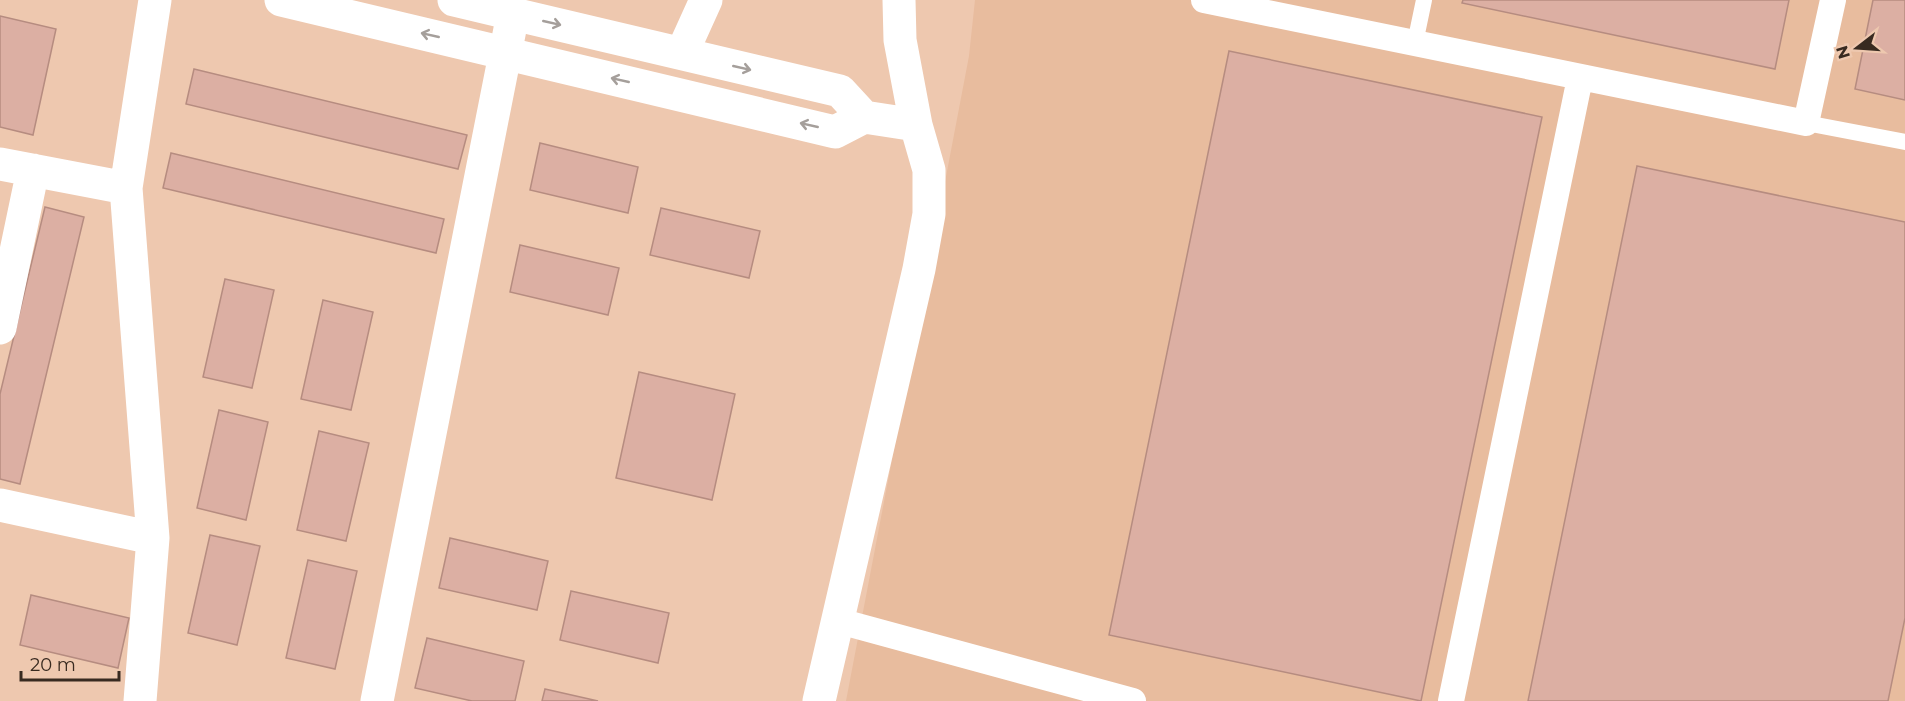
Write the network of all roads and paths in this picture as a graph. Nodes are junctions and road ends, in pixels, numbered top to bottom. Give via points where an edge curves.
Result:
1 (155, 0) edge
2 (281, 0) edge
3 (454, 0) edge
4 (706, 0) edge
5 (899, 0) edge
6 (1204, 0) edge
7 (1424, 0) edge
8 (1833, 0) edge
9 (513, 14) junction
10 (1415, 43) junction
11 (506, 53) junction
12 (682, 53) junction
13 (1580, 78) junction
14 (864, 117) junction
15 (1806, 123) junction
16 (916, 125) junction
17 (1905, 142) edge
18 (0, 164) edge
19 (33, 170) junction
20 (126, 188) junction
21 (0, 328) edge
22 (0, 505) edge
23 (153, 538) junction
24 (839, 621) junction
25 (140, 701) edge
26 (377, 701) edge
27 (819, 701) edge
28 (1133, 701) edge
29 (1450, 701) edge

1 - 20 street
11 -> 2 street
3 - 9 street
4 - 12 street
5 - 16 street via 900,40
6 - 10 street
7 - 10 lane
8 - 15 street
9 - 11 street
9 -> 12 street
10 - 13 street
14 -> 11 street via 835,132
11 - 26 street
12 -> 14 street via 840,91
13 - 15 street
13 - 29 street
14 - 16 street
15 - 17 lane
16 - 24 street via 929,171 929,214
18 - 19 street
19 - 20 street
19 - 21 street
20 - 23 street
22 - 23 street
23 - 25 street
24 - 27 street
24 - 28 street

